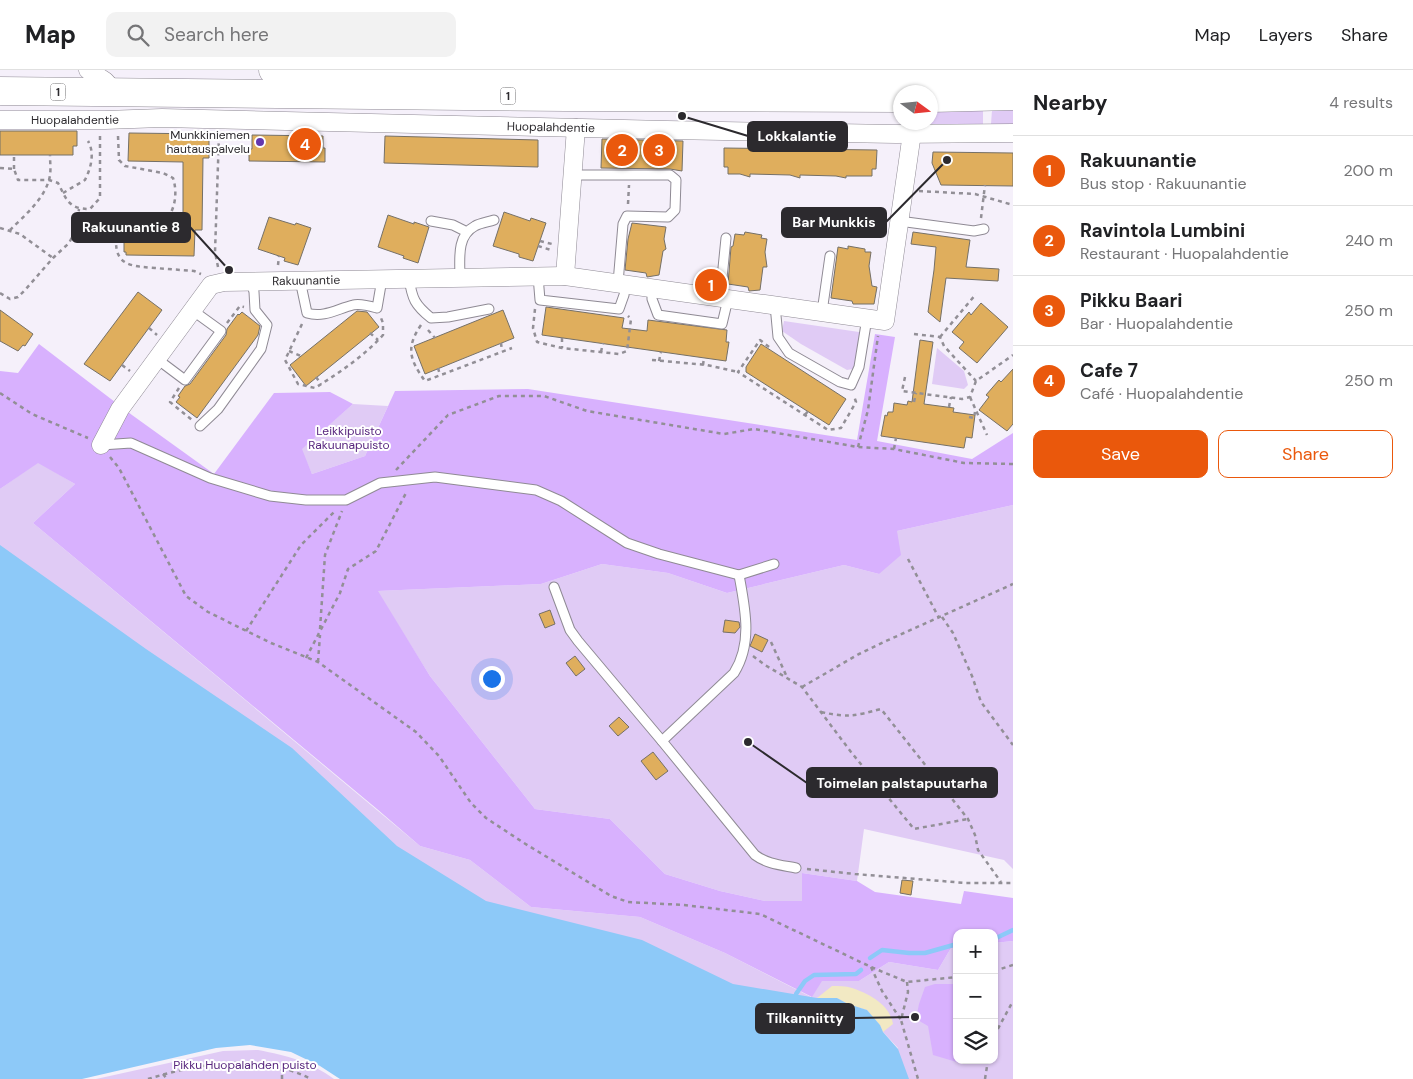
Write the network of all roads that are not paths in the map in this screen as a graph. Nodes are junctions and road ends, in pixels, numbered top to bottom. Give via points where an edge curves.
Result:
1 (88, 70) edge
2 (272, 70) edge
3 (1006, 70) edge
4 (950, 71) edge
5 (0, 91) edge
6 (116, 93) junction
7 (1013, 96) edge
8 (893, 98) edge
9 (938, 98) edge
10 (149, 118) junction
11 (0, 120) edge
12 (576, 128) junction
13 (912, 133) junction
14 (1013, 133) edge
15 (573, 175) junction
16 (431, 220) dead end
17 (494, 220) dead end
18 (899, 221) junction
19 (982, 229) road end
20 (467, 232) junction
21 (726, 238) dead end
22 (830, 256) dead end
23 (565, 276) junction
24 (408, 278) junction
25 (460, 278) junction
26 (382, 279) junction
27 (300, 280) junction
28 (251, 281) junction
29 (538, 282) junction
30 (622, 284) junction
31 (652, 288) junction
32 (724, 298) junction
33 (775, 305) junction
34 (489, 308) dead end
35 (192, 310) junction
36 (822, 312) junction
37 (867, 318) junction
38 (157, 359) junction
39 (200, 426) road end
40 (101, 445) joint
41 (774, 564) dead end
42 (739, 575) junction
43 (554, 586) dead end
44 (662, 741) junction
45 (796, 868) road end

1 - 6 street, Huopalahdentie
2 - 4 main road, 1 via 863,78
3 - 4 main road, 1
5 - 6 main road, 1
6 - 8 main road, 1
6 - 10 street, Huopalahdentie via 134,110
7 - 9 main road
10 - 11 street, Huopalahdentie
10 - 12 street, Huopalahdentie
12 - 13 street, Huopalahdentie
12 - 15 street
13 - 14 street, Huopalahdentie
13 - 18 street, Rakuunantie
15 - 23 street
15 - 30 lane via 670,175 676,180 675,210 668,217 627,216 623,224
16 - 20 lane
17 - 20 lane
18 - 19 lane via 974,231
18 - 37 street, Rakuunantie via 885,321
20 - 25 lane via 461,243
21 - 32 lane
22 - 36 lane
23 - 29 street, Rakuunantie
23 - 30 street, Rakuunantie
24 - 25 street, Rakuunantie
24 - 26 street, Rakuunantie
24 - 34 lane via 417,307 431,318
25 - 29 street, Rakuunantie
26 - 27 street, Rakuunantie
26 - 27 lane via 377,308 355,304 315,316 307,313
27 - 28 street, Rakuunantie
28 - 35 street, Rakuunantie via 211,285
28 - 39 lane via 255,310 266,325 260,349 218,409
29 - 30 lane via 540,300 619,309 624,296
30 - 31 street, Rakuunantie
31 - 32 street, Rakuunantie
31 - 32 lane via 658,315 722,324
32 - 33 street, Rakuunantie
33 - 36 street, Rakuunantie
33 - 37 lane via 778,337 789,353 851,385 859,367
35 - 38 street, Rakuunantie
35 - 38 lane via 221,331 185,380
36 - 37 street, Rakuunantie
38 - 40 street, Rakuunantie via 120,409
40 - 42 lane via 131,443 210,478 270,496 306,500 346,500 380,483 434,477 536,490 561,501 627,543
41 - 42 lane
42 - 44 lane via 746,610 740,662 734,672
43 - 44 lane via 570,630
44 - 45 lane via 755,855 763,861

